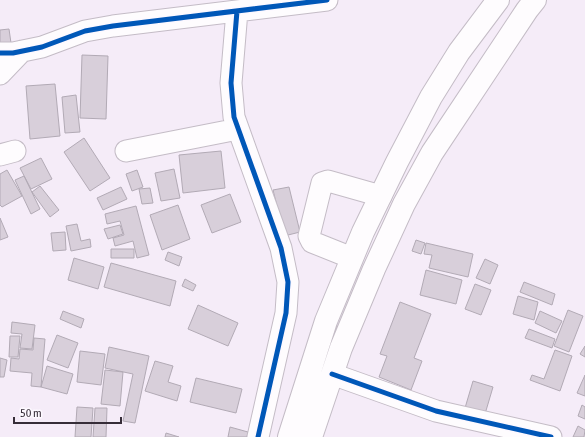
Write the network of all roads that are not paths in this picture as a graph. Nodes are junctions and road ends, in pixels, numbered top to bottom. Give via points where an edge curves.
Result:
1 (327, 0) edge
2 (498, 0) edge
3 (535, 0) edge
4 (234, 7) edge
5 (22, 51) junction
6 (0, 54) edge
7 (0, 74) edge
8 (238, 129) junction
9 (126, 151) dead end
10 (381, 196) junction
11 (352, 258) junction
12 (332, 374) junction
13 (258, 437) edge
14 (289, 437) edge
15 (311, 437) edge
16 (551, 437) edge

1 - 4 street
2 - 10 highway via 459,52 431,97
3 - 12 highway via 432,153 411,191 374,269
4 - 5 street via 85,31 42,47
4 - 8 street via 231,83 234,117
5 - 6 street
5 - 7 street
8 - 9 street
8 - 13 street via 281,248 288,282 286,313
10 - 11 highway
10 - 11 street via 328,181 322,183 309,236 312,242
11 - 14 highway via 326,321
12 - 15 highway
12 - 16 street via 436,411

